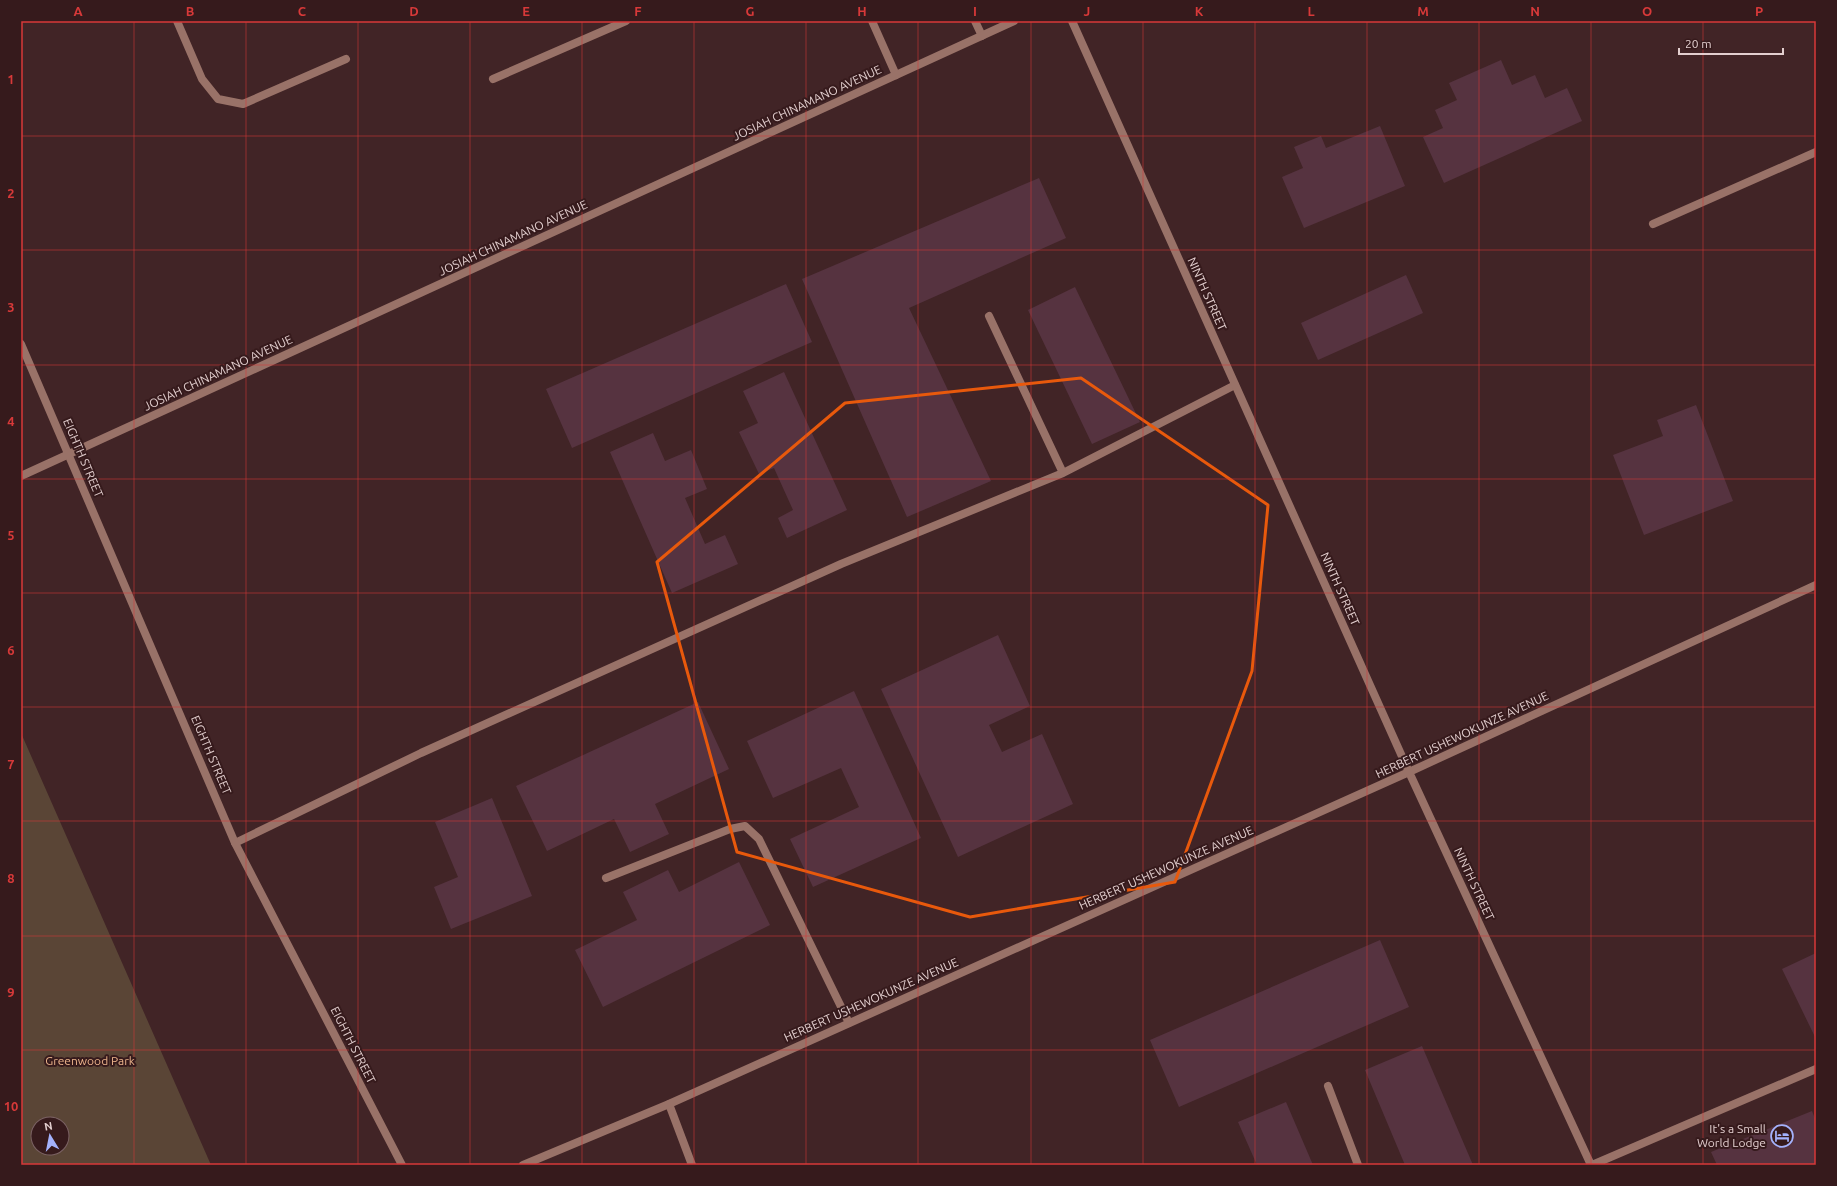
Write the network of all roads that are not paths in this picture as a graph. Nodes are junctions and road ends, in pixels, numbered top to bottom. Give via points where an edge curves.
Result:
1 (177, 21) edge
2 (626, 21) edge
3 (872, 21) edge
4 (975, 21) edge
5 (1014, 21) edge
6 (1072, 21) edge
7 (982, 36) junction
8 (346, 59) dead end
9 (896, 75) junction
10 (493, 79) dead end
11 (1816, 152) edge
12 (1653, 224) dead end
13 (989, 316) dead end
14 (21, 344) edge
15 (1235, 385) junction
16 (69, 455) junction
17 (1063, 473) junction
18 (21, 476) edge
19 (1816, 586) edge
20 (1409, 772) junction
21 (235, 843) junction
22 (606, 878) dead end
23 (849, 1023) junction
24 (1816, 1069) edge
25 (1328, 1086) dead end
26 (669, 1104) junction
27 (402, 1165) edge
28 (523, 1165) edge
29 (692, 1165) edge
30 (1358, 1165) edge
31 (1592, 1165) edge

1 - 8 street via 202,79 218,99 243,104
2 - 10 street
3 - 9 street
4 - 7 street
5 - 7 street, JOSIAH CHINAMANO AVENUE
6 - 15 street, NINTH STREET
7 - 9 street, JOSIAH CHINAMANO AVENUE
9 - 16 street, JOSIAH CHINAMANO AVENUE
11 - 12 street
13 - 17 street
14 - 16 street, EIGHTH STREET
15 - 17 street
15 - 20 street, NINTH STREET
16 - 18 street, JOSIAH CHINAMANO AVENUE
16 - 21 street, EIGHTH STREET
17 - 21 street via 827,571 421,753
19 - 20 street, HERBERT USHEWOKUNZE AVENUE
20 - 23 street, HERBERT USHEWOKUNZE AVENUE
20 - 31 street, NINTH STREET
21 - 27 street, EIGHTH STREET
22 - 23 street via 730,829 745,826 759,839
23 - 26 street, HERBERT USHEWOKUNZE AVENUE
24 - 31 street
25 - 30 street
26 - 28 street, HERBERT USHEWOKUNZE AVENUE
26 - 29 street

